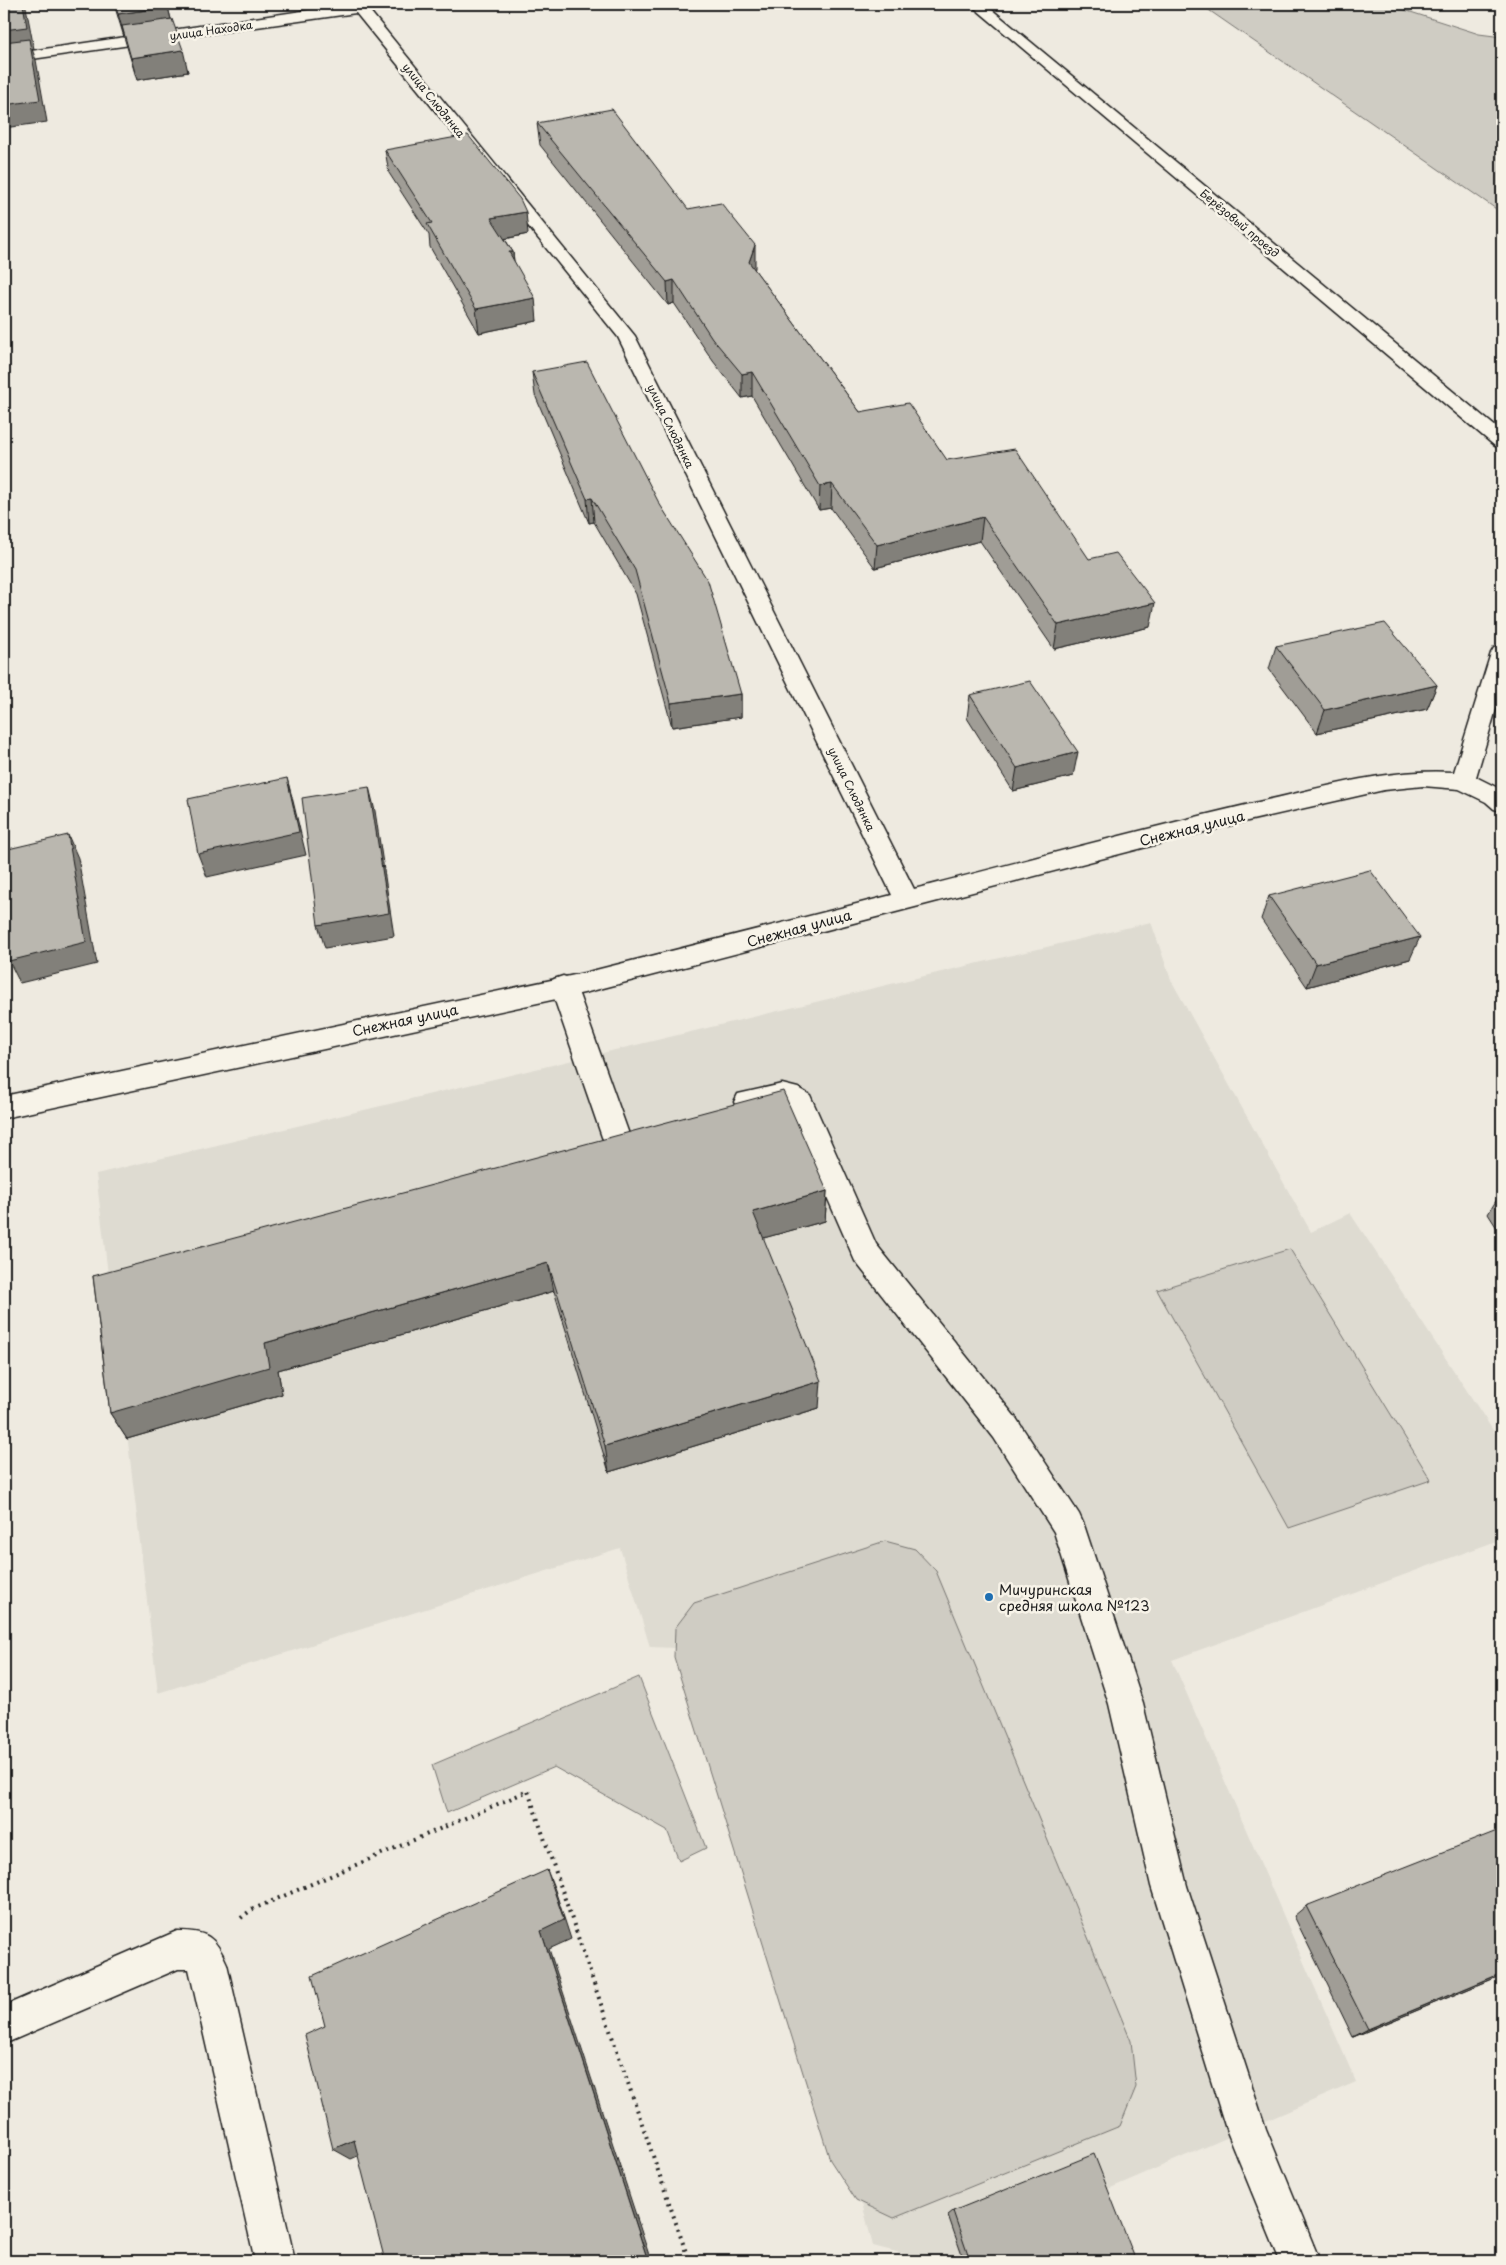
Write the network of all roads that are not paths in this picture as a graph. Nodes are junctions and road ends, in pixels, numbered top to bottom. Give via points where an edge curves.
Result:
1 (977, 4) edge
2 (358, 6) edge
3 (4, 59) edge
4 (1502, 442) edge
5 (1502, 654) edge
6 (1463, 781) junction
7 (1502, 803) edge
8 (907, 900) junction
9 (563, 986) junction
10 (4, 1107) edge
11 (724, 1109) edge
12 (616, 1138) edge
13 (4, 2025) edge
14 (275, 2261) edge
15 (1300, 2261) edge

1 - 4 street, Берёзовый проезд
2 - 3 street, улица Находка
2 - 8 street, улица Слюдянка via 626,336
5 - 6 street
6 - 7 street
6 - 8 street, Снежная улица via 1424,778 1384,782 1239,815
8 - 9 street, Снежная улица via 594,981
9 - 10 street, Снежная улица
9 - 12 street
11 - 15 street via 780,1094 792,1095 800,1103 865,1252 1005,1428 1068,1525 1126,1704 1169,1886 1246,2129
13 - 14 street via 177,1950 198,1950 208,1964

